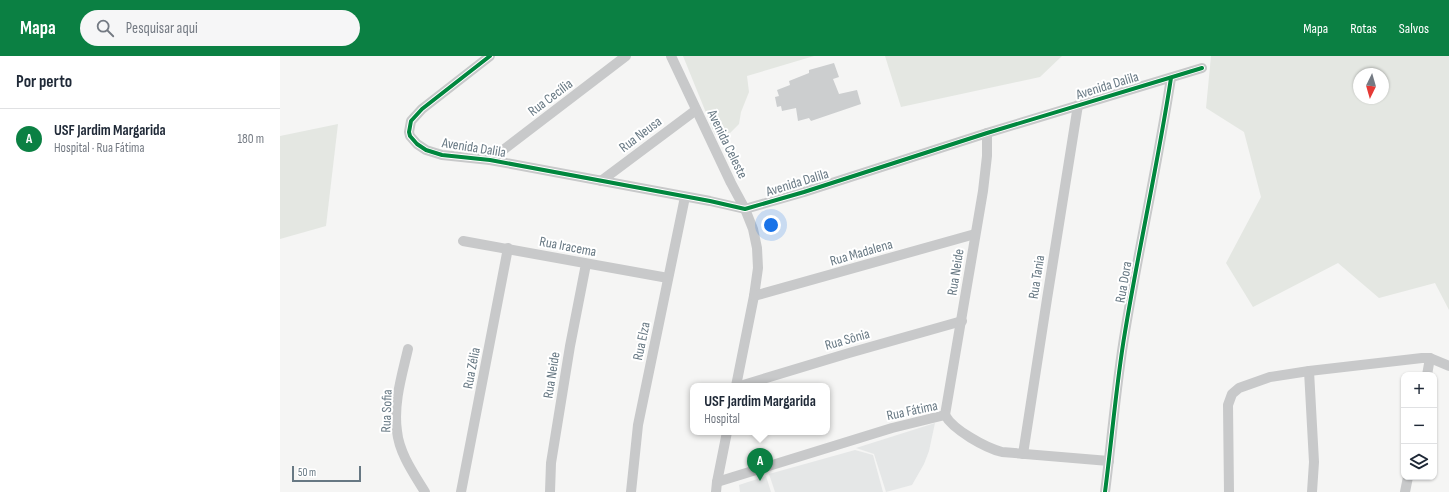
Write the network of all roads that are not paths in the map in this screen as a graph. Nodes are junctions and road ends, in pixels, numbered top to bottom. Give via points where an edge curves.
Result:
1 (490, 56) edge
2 (626, 56) edge
3 (671, 56) edge
4 (1202, 68) dead end
5 (1171, 78) junction
6 (1078, 105) junction
7 (696, 110) junction
8 (987, 133) junction
9 (490, 160) junction
10 (601, 181) junction
11 (685, 197) junction
12 (745, 209) junction
13 (975, 234) junction
14 (463, 241) dead end
15 (508, 248) junction
16 (586, 264) junction
17 (668, 278) junction
18 (754, 296) junction
19 (962, 322) junction
20 (408, 349) dead end
21 (1430, 358) junction
22 (1449, 366) edge
23 (1309, 371) junction
24 (1428, 372) edge
25 (737, 383) edge
26 (750, 383) edge
27 (945, 415) junction
28 (726, 435) edge
29 (1023, 454) junction
30 (1109, 461) junction
31 (1407, 480) edge
32 (716, 487) edge
33 (425, 492) edge
34 (461, 492) edge
35 (550, 492) edge
36 (631, 492) edge
37 (1106, 492) edge
38 (1229, 492) edge
39 (1312, 492) edge
40 (1405, 492) edge

1 - 9 street, Avenida Dalila via 422,109 411,120 409,127 410,136 426,150 442,155
2 - 9 street, Rua Cecília
3 - 7 street, Avenida Celeste
4 - 5 street, Avenida Dalila
5 - 6 street, Avenida Dalila
5 - 30 street, Rua Dora via 1124,333
6 - 8 street, Avenida Dalila
6 - 29 street, Rua Tania
7 - 10 street, Rua Neusa
7 - 12 street, Avenida Celeste
8 - 12 street, Avenida Dalila
8 - 13 street, Rua Neide via 986,170
9 - 10 street, Avenida Dalila
10 - 11 street, Avenida Dalila
11 - 12 street, Avenida Dalila
11 - 17 street, Rua Elza
12 - 18 street, Avenida Celeste via 757,248 758,268
13 - 18 street, Rua Madalena
13 - 19 street, Rua Neide
14 - 15 street, Rua Iracema
15 - 16 street, Rua Iracema
15 - 34 street, Rua Zélia
16 - 17 street, Rua Iracema
16 - 35 street, Rua Neide via 551,463
17 - 36 street, Rua Elza via 638,425
18 - 25 street, Avenida Celeste
19 - 26 street, Rua Sônia
19 - 27 street, Rua Neide
20 - 33 street, Rua Sofia via 398,396 397,431 403,451
21 - 22 street
21 - 23 street
21 - 24 street
23 - 38 street via 1270,377 1239,388 1230,398
23 - 39 street via 1314,462
27 - 29 street, Rua Fátima via 971,438 992,449
27 - 32 street, Rua Fátima via 892,428
28 - 32 street
29 - 30 street, Rua Fátima
30 - 37 street, Rua Dora
31 - 40 street

